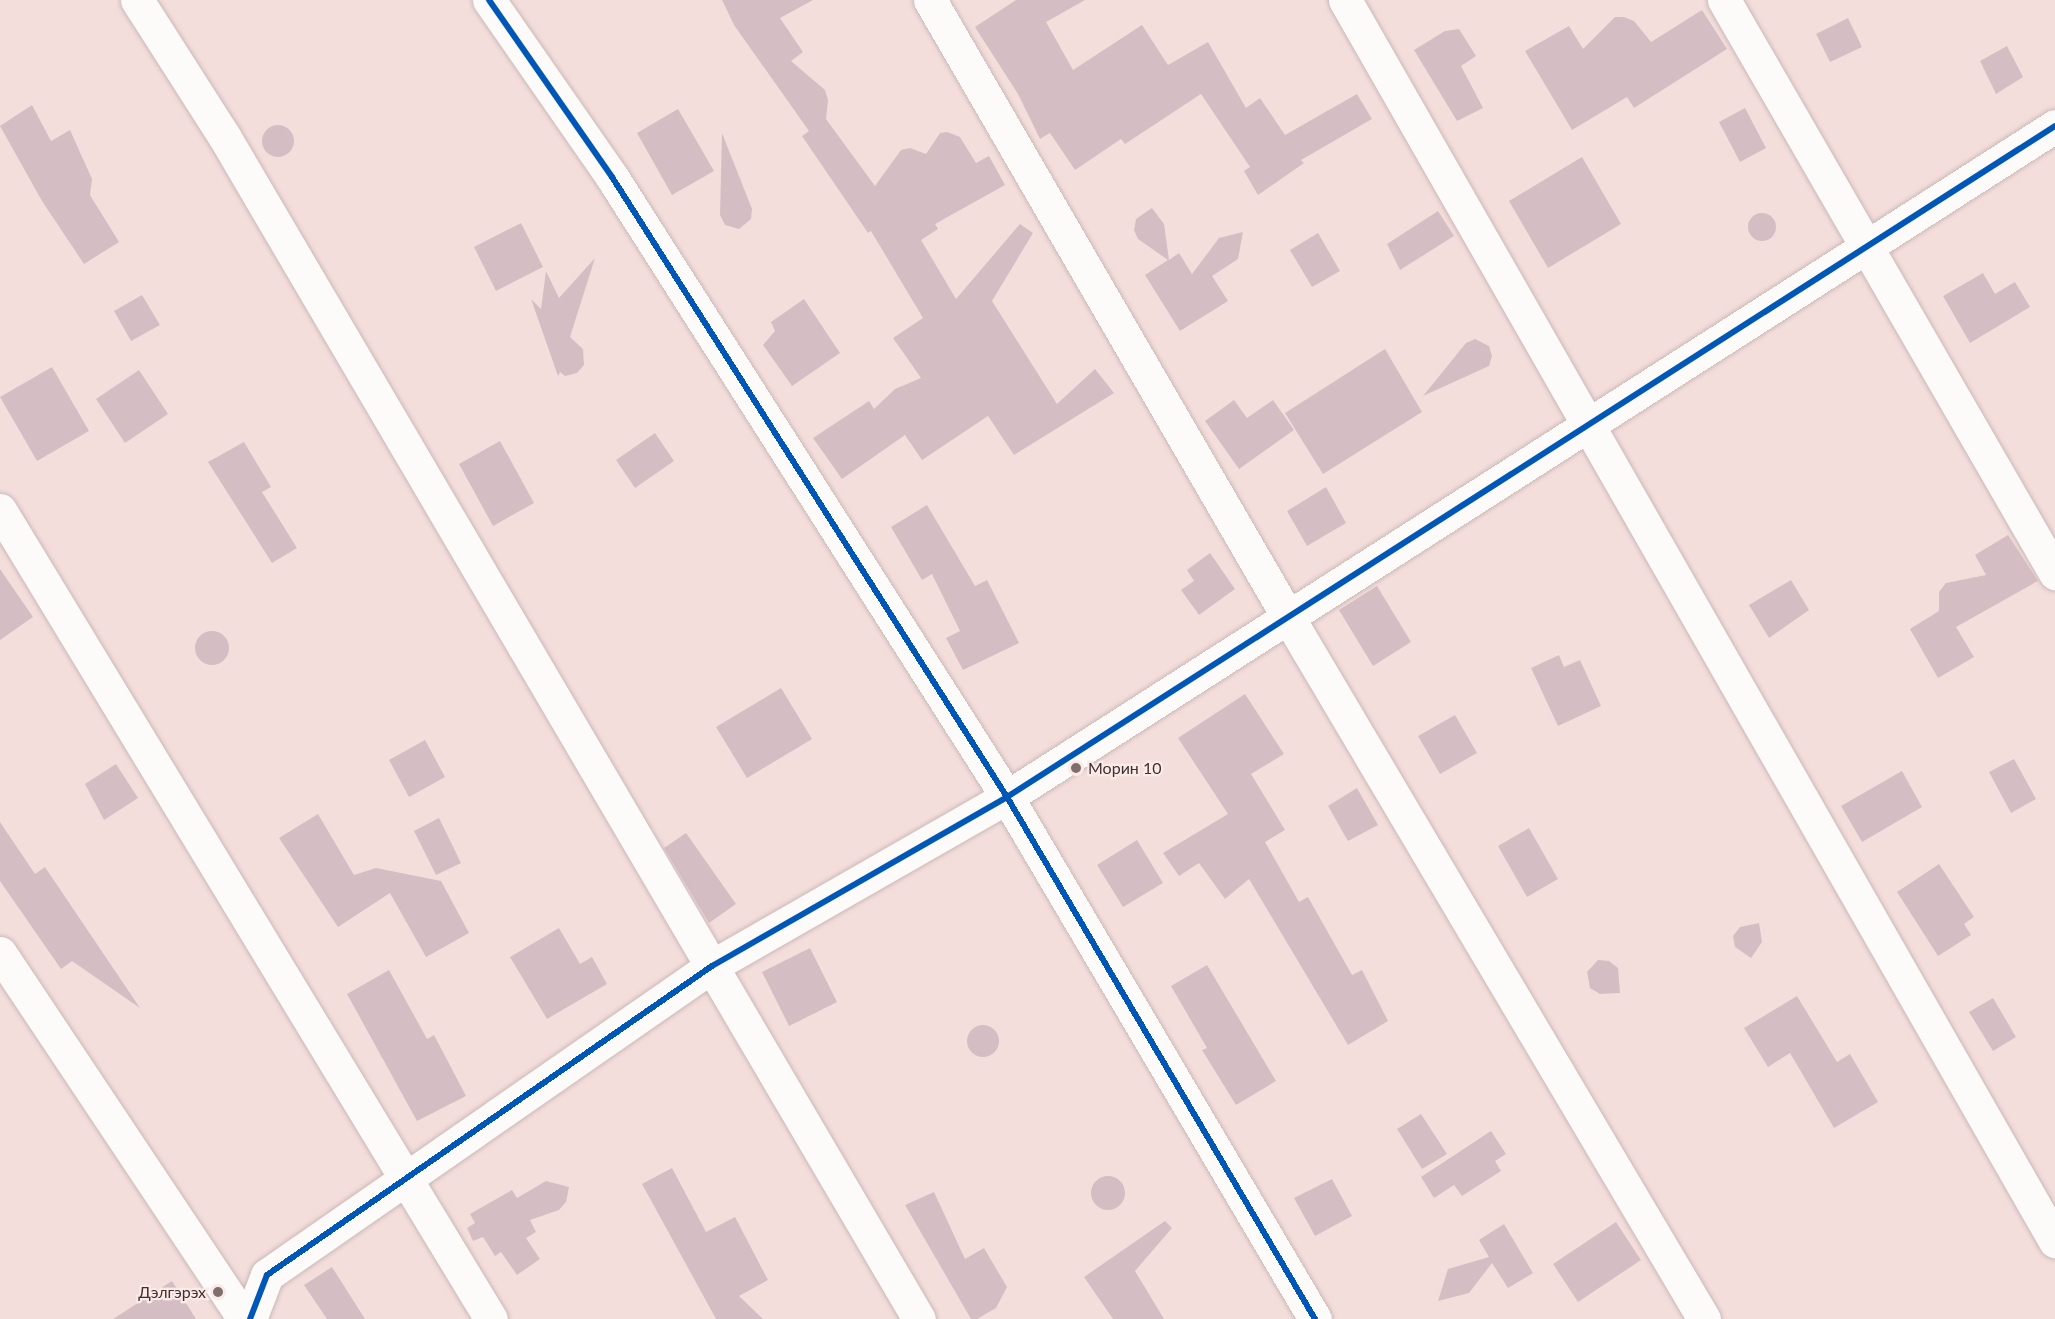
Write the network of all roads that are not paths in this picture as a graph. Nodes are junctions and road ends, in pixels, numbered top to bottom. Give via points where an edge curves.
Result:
1 (136, 0) edge
2 (489, 0) edge
3 (930, 0) edge
4 (1345, 0) edge
5 (1724, 0) edge
6 (2055, 126) edge
7 (1864, 246) junction
8 (1588, 428) junction
9 (0, 510) edge
10 (2055, 573) edge
11 (1288, 617) junction
12 (1007, 797) junction
13 (0, 953) edge
14 (712, 966) junction
15 (407, 1177) junction
16 (2055, 1241) edge
17 (244, 1319) edge
18 (250, 1319) edge
19 (491, 1319) edge
20 (919, 1319) edge
21 (1315, 1319) edge
22 (1704, 1319) edge

1 - 14 street via 230,147
2 - 12 street via 618,187
3 - 11 street
4 - 8 street
5 - 7 street
6 - 7 street
7 - 8 street
7 - 10 street
8 - 11 street
8 - 16 street
9 - 15 street
11 - 12 street
11 - 22 street
12 - 14 street
12 - 21 street
13 - 17 street
14 - 15 street
14 - 20 street
15 - 18 street via 267,1275
15 - 19 street

